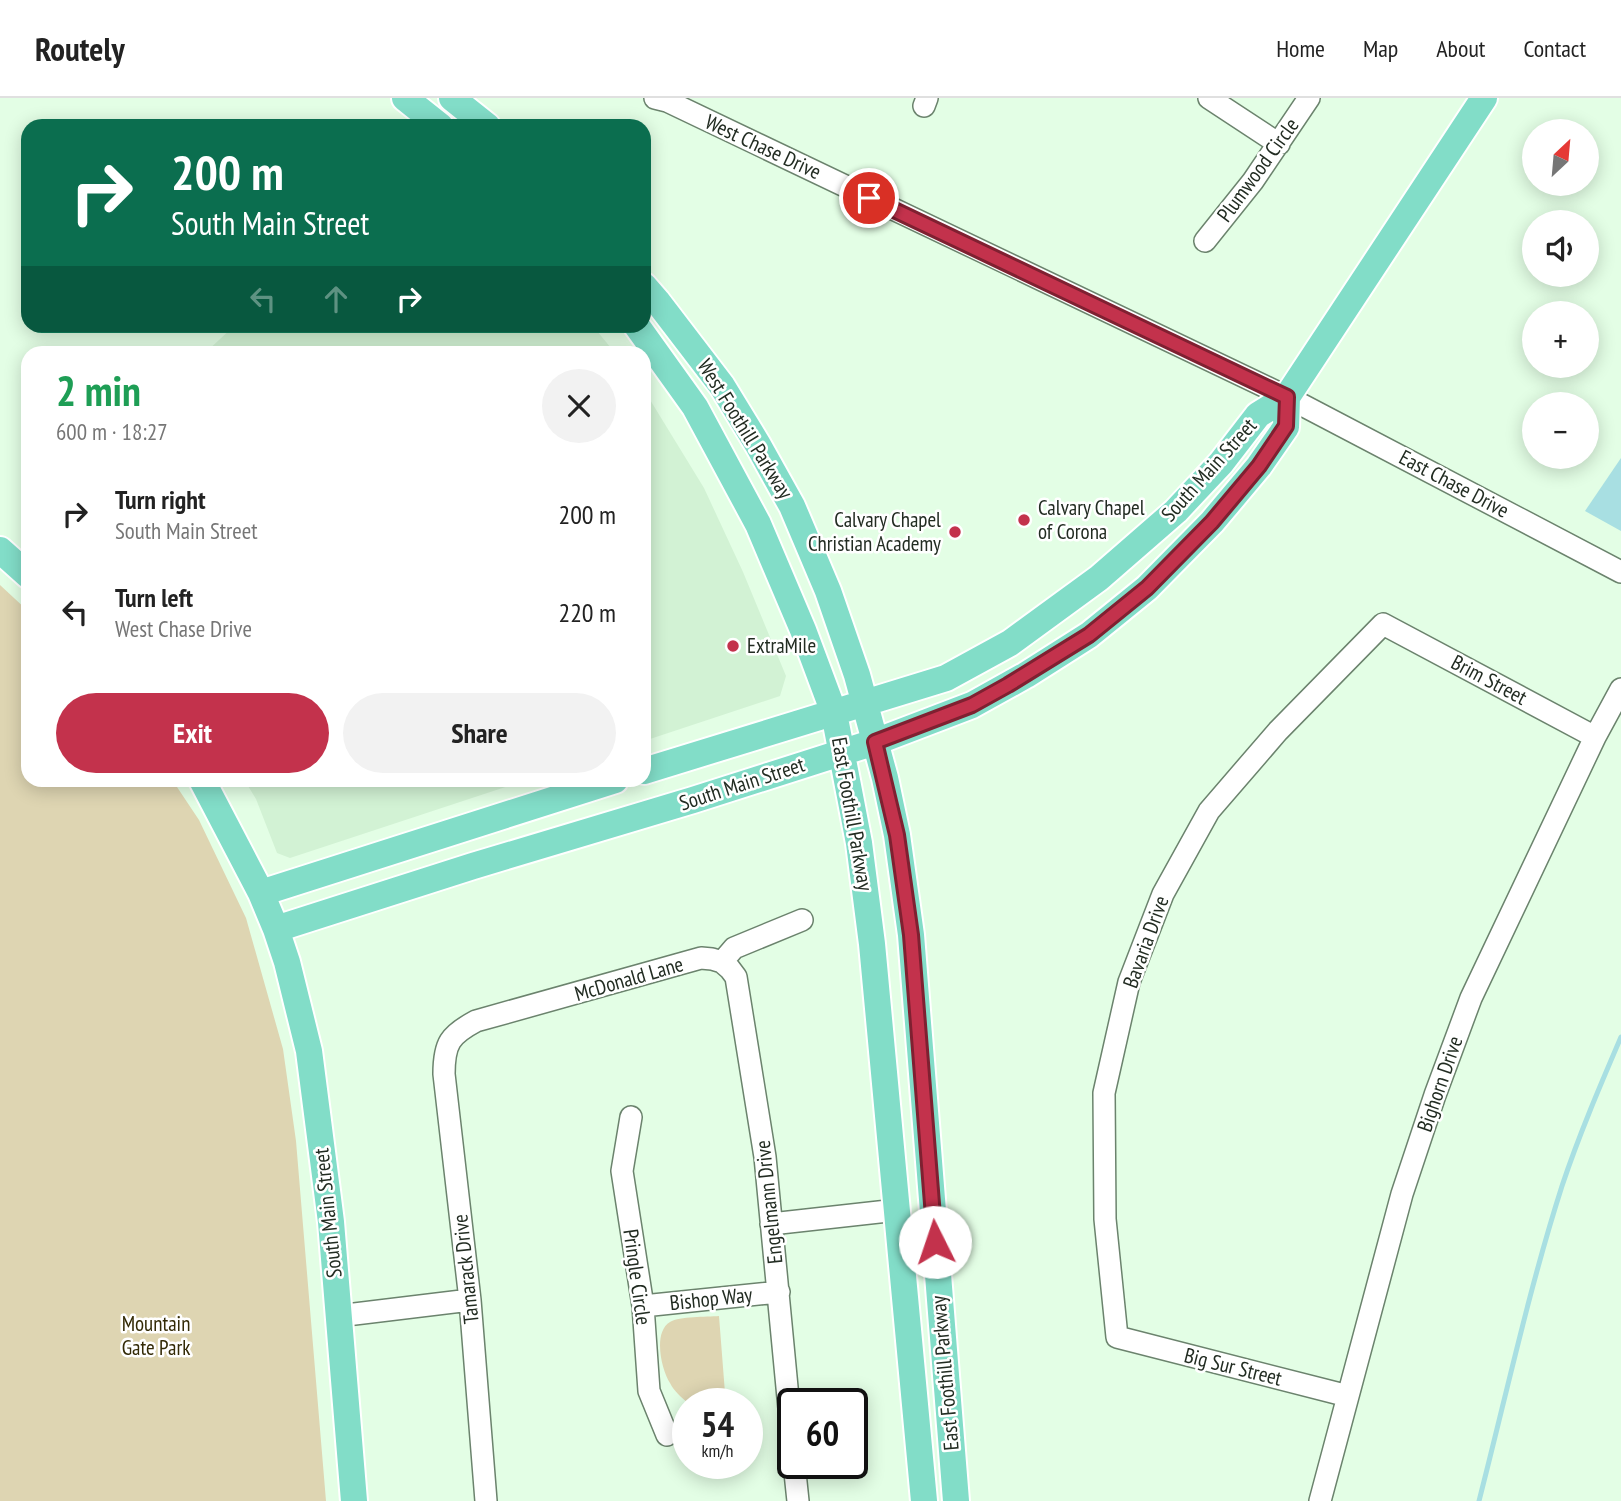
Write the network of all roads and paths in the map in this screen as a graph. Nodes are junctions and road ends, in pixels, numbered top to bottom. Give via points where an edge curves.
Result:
1 (405, 98) edge
2 (452, 98) edge
3 (655, 98) edge
4 (1209, 98) edge
5 (1309, 98) edge
6 (1484, 98) edge
7 (431, 119) edge
8 (478, 119) edge
9 (1279, 144) junction
10 (1205, 241) dead end
11 (651, 294) edge
12 (642, 333) edge
13 (1287, 397) junction
14 (0, 550) edge
15 (21, 569) edge
16 (1621, 572) edge
17 (1383, 624) joint
18 (1621, 689) edge
19 (864, 704) junction
20 (834, 713) junction
21 (1595, 737) junction
22 (875, 742) junction
23 (842, 752) junction
24 (651, 769) edge
25 (206, 787) edge
26 (593, 787) edge
27 (535, 805) junction
28 (473, 866) junction
29 (261, 893) junction
30 (803, 920) dead end
31 (276, 929) junction
32 (722, 962) junction
33 (452, 1038) joint
34 (631, 1117) dead end
35 (897, 1210) junction
36 (771, 1224) junction
37 (779, 1292) junction
38 (470, 1300) junction
39 (643, 1306) junction
40 (338, 1315) junction
41 (1117, 1338) joint
42 (788, 1388) edge
43 (1348, 1396) junction
44 (949, 1419) junction
45 (667, 1434) dead end
46 (795, 1479) edge
47 (354, 1501) edge
48 (486, 1501) edge
49 (797, 1501) edge
50 (924, 1501) edge
51 (956, 1501) edge
52 (1320, 1501) edge

1 - 7 main road
2 - 8 main road
3 - 13 street, West Chase Drive
4 - 9 street
5 - 9 street, Plumwood Circle
6 - 13 main road, South Main Street
9 - 10 street, Plumwood Circle
11 - 19 main road, West Foothill Parkway via 722,386 792,506 828,591
12 - 20 main road, West Foothill Parkway via 695,407 758,524
13 - 16 street, East Chase Drive
13 - 19 main road, South Main Street via 1258,415 1176,511 1099,578 1010,643 946,678
13 - 22 main road, South Main Street via 1286,426 1259,466 1147,588 1089,635 1016,681 972,705
14 - 15 main road
17 - 21 street, Brim Street
17 - 41 street, Bavaria Drive via 1278,731 1209,811 1163,894 1129,982 1104,1093 1105,1219
18 - 21 street, Bighorn Drive
19 - 20 main road, South Main Street
19 - 22 main road, East Foothill Parkway
20 - 23 main road, East Foothill Parkway
20 - 24 main road, South Main Street
21 - 43 street, Bighorn Drive via 1471,998 1402,1194
22 - 23 main road, South Main Street
22 - 44 main road, East Foothill Parkway via 897,835 911,935
23 - 28 main road, South Main Street
23 - 35 main road, East Foothill Parkway via 872,944
25 - 29 main road, South Main Street
26 - 27 main road
27 - 28 main road via 541,822 536,831 492,844
27 - 29 main road
28 - 31 main road, South Main Street
29 - 31 main road, South Main Street
30 - 32 street via 734,948
31 - 40 main road, South Main Street via 309,1051
32 - 33 street, McDonald Lane via 701,958 476,1021
32 - 36 street, Engelmann Drive via 736,977
33 - 38 street, Tamarack Drive via 444,1055 444,1074
34 - 39 street, Pringle Circle via 622,1171
35 - 36 street
35 - 44 main road via 912,1214 918,1229 926,1332
35 - 50 main road, East Foothill Parkway
36 - 37 street, Engelmann Drive
37 - 39 street, Bishop Way
37 - 42 street, Engelmann Drive
38 - 40 street
38 - 48 street, Tamarack Drive
39 - 45 street, Pringle Circle via 649,1391
40 - 47 main road, South Main Street
41 - 43 street, Big Sur Street
43 - 52 street, Bighorn Drive
44 - 51 main road, East Foothill Parkway
46 - 49 street

